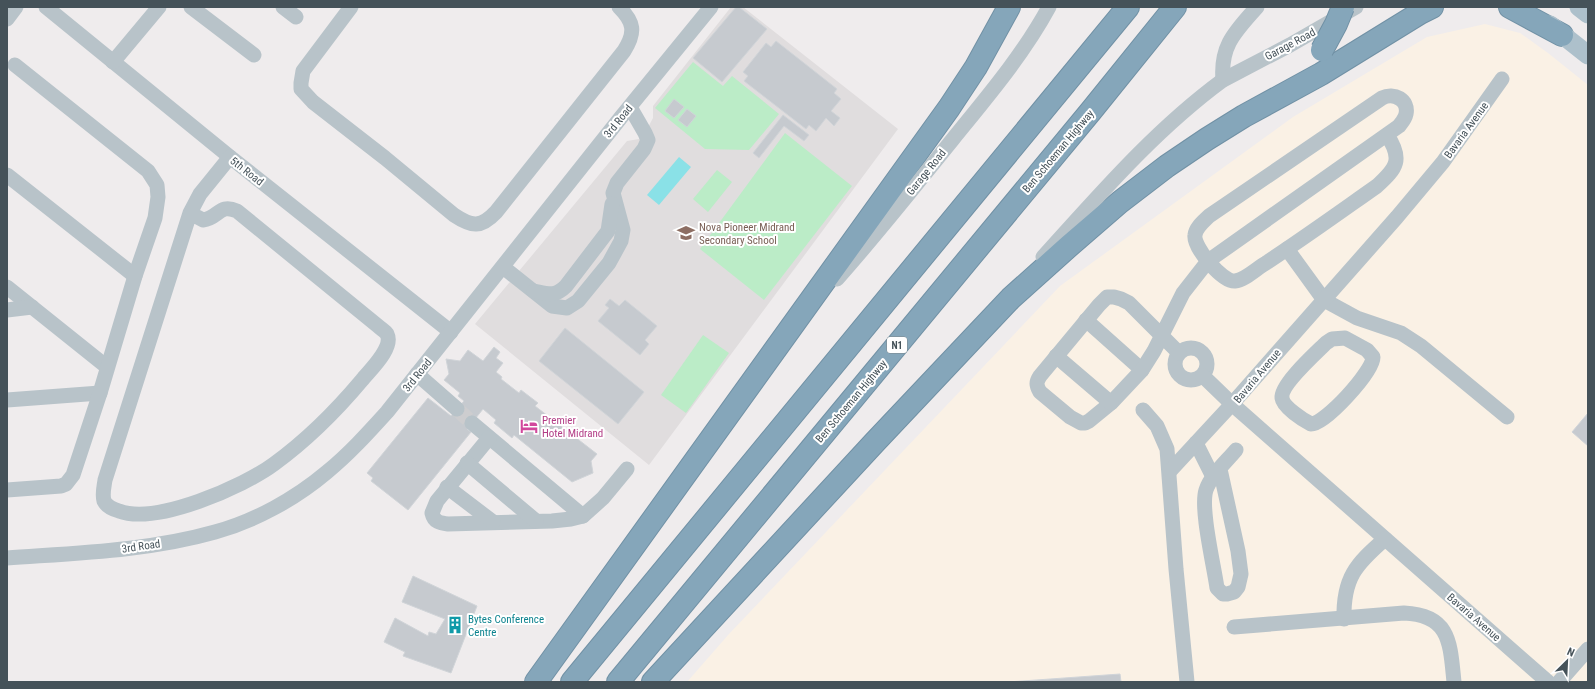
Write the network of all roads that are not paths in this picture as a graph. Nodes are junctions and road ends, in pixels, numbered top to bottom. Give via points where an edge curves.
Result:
1 (16, 7) edge
2 (46, 7) edge
3 (159, 7) edge
4 (191, 7) edge
5 (283, 7) edge
6 (351, 7) edge
7 (619, 7) edge
8 (711, 7) edge
9 (1009, 7) edge
10 (1049, 7) edge
11 (1128, 7) edge
12 (1175, 7) edge
13 (1257, 7) edge
14 (1343, 7) edge
15 (1356, 7) edge
16 (1432, 7) edge
17 (1510, 7) edge
18 (1529, 7) edge
19 (1579, 7) edge
20 (1588, 14) edge
21 (296, 17) dead end
22 (7, 19) edge
23 (1562, 35) junction
24 (254, 55) dead end
25 (1588, 55) edge
26 (113, 62) junction
27 (15, 65) dead end
28 (1223, 80) junction
29 (1502, 80) dead end
30 (630, 107) junction
31 (1244, 116) junction
32 (1387, 135) junction
33 (230, 157) junction
34 (7, 175) edge
35 (190, 213) junction
36 (1287, 249) junction
37 (1208, 261) junction
38 (503, 267) junction
39 (135, 276) junction
40 (7, 287) edge
41 (1011, 298) junction
42 (1324, 300) junction
43 (32, 307) junction
44 (7, 310) edge
45 (1357, 318) junction
46 (1086, 320) junction
47 (791, 328) junction
48 (451, 332) junction
49 (1161, 336) junction
50 (1345, 338) junction
51 (1179, 353) junction
52 (1056, 356) junction
53 (107, 367) junction
54 (1142, 370) junction
55 (417, 374) junction
56 (1203, 376) junction
57 (100, 393) junction
58 (7, 400) edge
59 (1111, 403) junction
60 (1232, 404) junction
61 (457, 409) tunnel mouth
62 (1143, 410) dead end
63 (1507, 418) dead end
64 (472, 423) tunnel mouth
65 (489, 438) junction
66 (1196, 443) junction
67 (1236, 450) dead end
68 (467, 463) junction
69 (627, 469) dead end
70 (1170, 471) junction
71 (1217, 473) junction
72 (447, 487) junction
73 (7, 490) edge
74 (583, 516) junction
75 (536, 521) junction
76 (493, 522) junction
77 (1385, 539) junction
78 (7, 558) edge
79 (1344, 618) junction
80 (1234, 626) dead end
81 (1588, 649) edge
82 (536, 682) edge
83 (572, 682) edge
84 (618, 682) edge
85 (652, 682) edge
86 (1187, 682) edge
87 (1454, 682) edge
88 (1548, 682) edge
89 (1559, 682) edge

1 - 22 street
2 - 26 street, 5th Road
3 - 26 street
4 - 24 street
5 - 21 street
6 - 7 street via 303,71 301,89 313,102 454,215 464,221 483,224 496,212 624,51 632,29 630,20
8 - 30 street, 3rd Road
9 - 47 highway via 976,68 949,108
10 - 47 street, Garage Road via 1024,49 1001,80 852,262
11 - 83 highway
12 - 84 highway, Ben Schoeman Highway / N1
13 - 28 street via 1232,38 1224,53
14 - 31 highway, bridge via 1322,50 1304,70
15 - 28 street, Garage Road
16 - 31 highway via 1322,74
17 - 23 highway
18 - 23 main road
19 - 20 main road
23 - 25 main road
26 - 33 street, 5th Road
27 - 39 street via 148,171 154,179 158,197 154,218
28 - 41 street, Garage Road via 1183,111 1128,163 1042,258
29 - 42 street, Bavaria Avenue via 1443,162
30 - 38 street, 3rd Road
30 - 38 street via 648,140 644,149 617,183 613,193 608,231 566,286 559,293 551,294 532,290
31 - 41 highway via 1167,166 1120,202
32 - 36 street via 1394,146 1397,158 1389,175
32 - 37 street
32 - 37 street via 1399,126 1406,115 1404,104 1399,98 1391,95 1382,98 1209,216 1197,230 1195,238 1196,244
33 - 35 street via 200,194
33 - 48 street, 5th Road
34 - 39 street
35 - 35 street via 105,480 105,503 126,514 169,511 201,501 273,465 306,439 350,395 386,351 389,342 387,333 237,211 224,208 211,218 203,220
36 - 37 street via 1240,280 1234,281 1224,278
36 - 42 street
37 - 49 street via 1183,293
38 - 48 street, 3rd Road
39 - 53 street
40 - 43 street
41 - 85 highway
42 - 45 street
42 - 60 street, Bavaria Avenue
43 - 44 street
43 - 53 street
45 - 50 street
45 - 63 street via 1401,333 1421,346
46 - 49 street via 1104,299 1114,297 1129,304
46 - 52 street
46 - 54 street
47 - 82 highway
48 - 55 street, 3rd Road
49 - 51 street
49 - 54 street
50 - 50 street via 1332,339 1326,343 1289,382 1282,394 1285,404 1312,424 1319,423 1326,417 1364,378 1372,365 1372,357 1367,350
51 - 56 street via 1175,369 1182,378 1193,381
51 - 56 street via 1189,348 1200,350 1208,366
52 - 59 street
52 - 59 street via 1037,382 1040,392 1081,423 1089,421
53 - 57 street
54 - 59 street
55 - 61 street
55 - 78 street, 3rd Road via 368,434 327,472 287,500 257,516 216,532 155,544
56 - 60 street
57 - 58 street
57 - 73 street via 70,480 55,487
60 - 66 street
60 - 77 street, Bavaria Avenue
62 - 70 street via 1164,438
64 - 65 street
65 - 68 street
65 - 74 street
66 - 70 street
66 - 71 street
67 - 71 street
68 - 72 street
68 - 75 street
69 - 74 street via 603,498
70 - 86 street
71 - 71 street via 1238,551 1241,574 1238,587 1234,592 1227,594 1217,588 1205,516 1206,490
72 - 76 street
72 - 76 street via 432,513 435,521 448,524
74 - 75 street
75 - 76 street
77 - 79 street via 1365,557 1352,576 1343,601
77 - 88 street, Bavaria Avenue
79 - 80 street
79 - 87 street via 1404,613 1428,616 1446,633 1451,651
81 - 89 street

